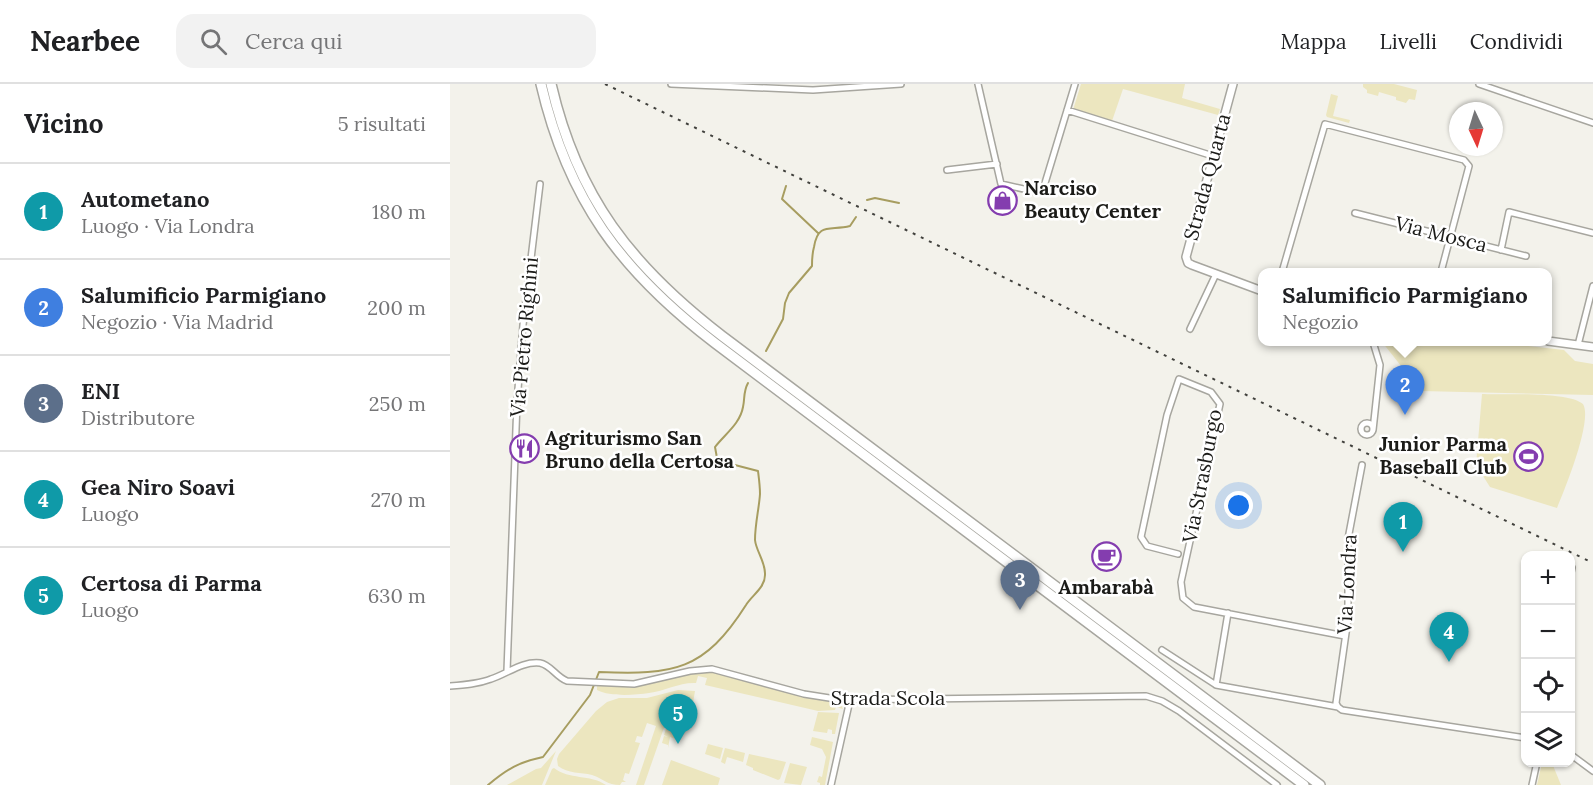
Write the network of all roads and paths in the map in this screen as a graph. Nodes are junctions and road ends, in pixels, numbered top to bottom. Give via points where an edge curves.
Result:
1 (541, 84) edge
2 (551, 84) edge
3 (671, 84) edge
4 (902, 84) edge
5 (978, 84) edge
6 (1075, 84) edge
7 (1233, 84) edge
8 (1479, 84) edge
9 (1067, 110) junction
10 (1593, 123) edge
11 (1213, 156) junction
12 (997, 164) junction
13 (947, 170) dead end
14 (540, 184) dead end
15 (1354, 213) dead end
16 (1593, 233) edge
17 (1450, 237) junction
18 (1501, 250) junction
19 (1527, 256) dead end
20 (1282, 268) edge
21 (1443, 268) edge
22 (1216, 274) junction
23 (1593, 286) edge
24 (1258, 289) edge
25 (1190, 330) dead end
26 (1552, 342) edge
27 (1578, 345) junction
28 (1374, 346) edge
29 (1593, 347) edge
30 (1375, 411) junction
31 (1365, 423) junction
32 (1372, 430) junction
33 (1362, 465) dead end
34 (1188, 548) junction
35 (1178, 554) junction
36 (1185, 565) junction
37 (1228, 613) junction
38 (1345, 636) junction
39 (1162, 650) dead end
40 (507, 671) junction
41 (1216, 685) junction
42 (450, 686) edge
43 (850, 700) junction
44 (1337, 705) junction
45 (1521, 737) edge
46 (1575, 758) edge
47 (1536, 767) edge
48 (1593, 771) edge
49 (831, 785) edge
50 (1277, 785) edge
51 (1304, 785) edge
52 (1320, 785) edge
53 (1532, 785) edge

1 - 51 highway via 558,143 583,199 624,260 682,317
2 - 52 highway via 569,146 594,199 634,257 662,286 700,320
3 - 4 street via 813,90
5 - 12 street
6 - 9 street
7 - 11 street, Strada Quarta
8 - 10 street
9 - 11 street
9 - 12 street via 1042,193 1000,184
11 - 22 street, Strada Quarta via 1186,255 1190,264
12 - 13 street
14 - 40 street, Via Pietro Righini via 517,402
15 - 17 street, Via Mosca
16 - 18 street via 1509,212
17 - 18 street, Via Mosca
17 - 20 street via 1467,162 1325,124
17 - 21 street
18 - 19 street, Via Mosca
22 - 24 street, Strada Quarta
22 - 25 street
23 - 27 street
26 - 27 street
27 - 29 street
28 - 30 street via 1380,365
30 - 31 street
30 - 32 street
31 - 32 street
31 - 32 street via 1362,432 1367,435
33 - 38 street, Via Londra via 1348,539
34 - 35 street
34 - 35 street, Via Strasburgo via 1220,404 1211,392 1179,379 1167,415 1141,537 1147,546
34 - 36 street, Via Strasburgo
35 - 36 street
36 - 37 street, Via Strasburgo via 1180,589 1187,603
37 - 38 street, Via Strasburgo
37 - 41 street
38 - 44 street, Via Londra
39 - 41 street
40 - 42 street, Strada Scola via 485,681
40 - 43 street, Strada Scola via 541,663 560,678 639,684 712,669 804,694
41 - 44 street
43 - 49 street
43 - 50 street, Strada Scola via 1146,696 1179,711
44 - 45 street via 1342,710
46 - 48 street
47 - 53 street

